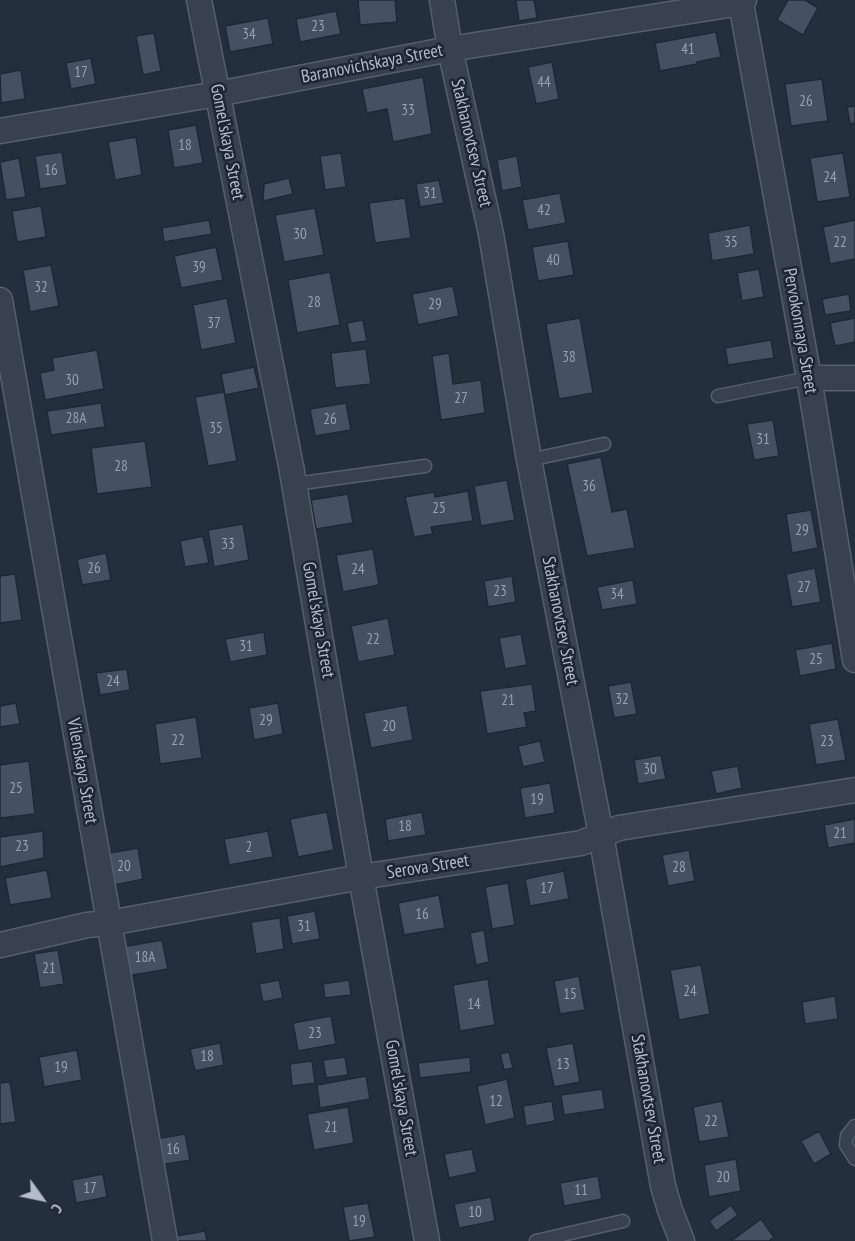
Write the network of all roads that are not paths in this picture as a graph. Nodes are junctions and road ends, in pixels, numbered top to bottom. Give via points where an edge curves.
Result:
1 (199, 0) edge
2 (442, 0) edge
3 (743, 2) edge
4 (450, 49) junction
5 (217, 94) junction
6 (0, 131) edge
7 (0, 300) edge
8 (809, 378) junction
9 (855, 378) edge
10 (718, 396) dead end
11 (604, 444) dead end
12 (529, 460) junction
13 (425, 466) dead end
14 (295, 484) junction
15 (855, 660) edge
16 (855, 790) edge
17 (601, 835) junction
18 (362, 877) junction
19 (109, 923) junction
20 (0, 945) edge
21 (855, 1126) edge
22 (855, 1159) edge
23 (623, 1221) dead end
24 (165, 1241) edge
25 (427, 1241) edge
26 (536, 1241) edge
27 (682, 1241) edge

1 - 5 street, Gomel'skaya Street
2 - 4 street, Stakhanovtsev Street
3 - 4 street, Baranovichskaya Street
3 - 8 street, Pervokonnaya Street
4 - 5 street, Baranovichskaya Street
4 - 12 street, Stakhanovtsev Street via 491,234
5 - 6 street, Baranovichskaya Street
5 - 14 street, Gomel'skaya Street
7 - 19 street, Vilenskaya Street
8 - 9 street
8 - 10 lane
8 - 15 street, Pervokonnaya Street
11 - 12 lane
12 - 17 street, Stakhanovtsev Street
13 - 14 lane
14 - 18 street, Gomel'skaya Street
16 - 17 street, Serova Street via 619,828
17 - 18 street, Serova Street via 581,843
17 - 27 street, Stakhanovtsev Street via 663,1185
18 - 19 street, Serova Street
18 - 25 street, Gomel'skaya Street
19 - 20 street, Serova Street
19 - 24 street, Vilenskaya Street
21 - 22 lane via 846,1145
23 - 26 lane

